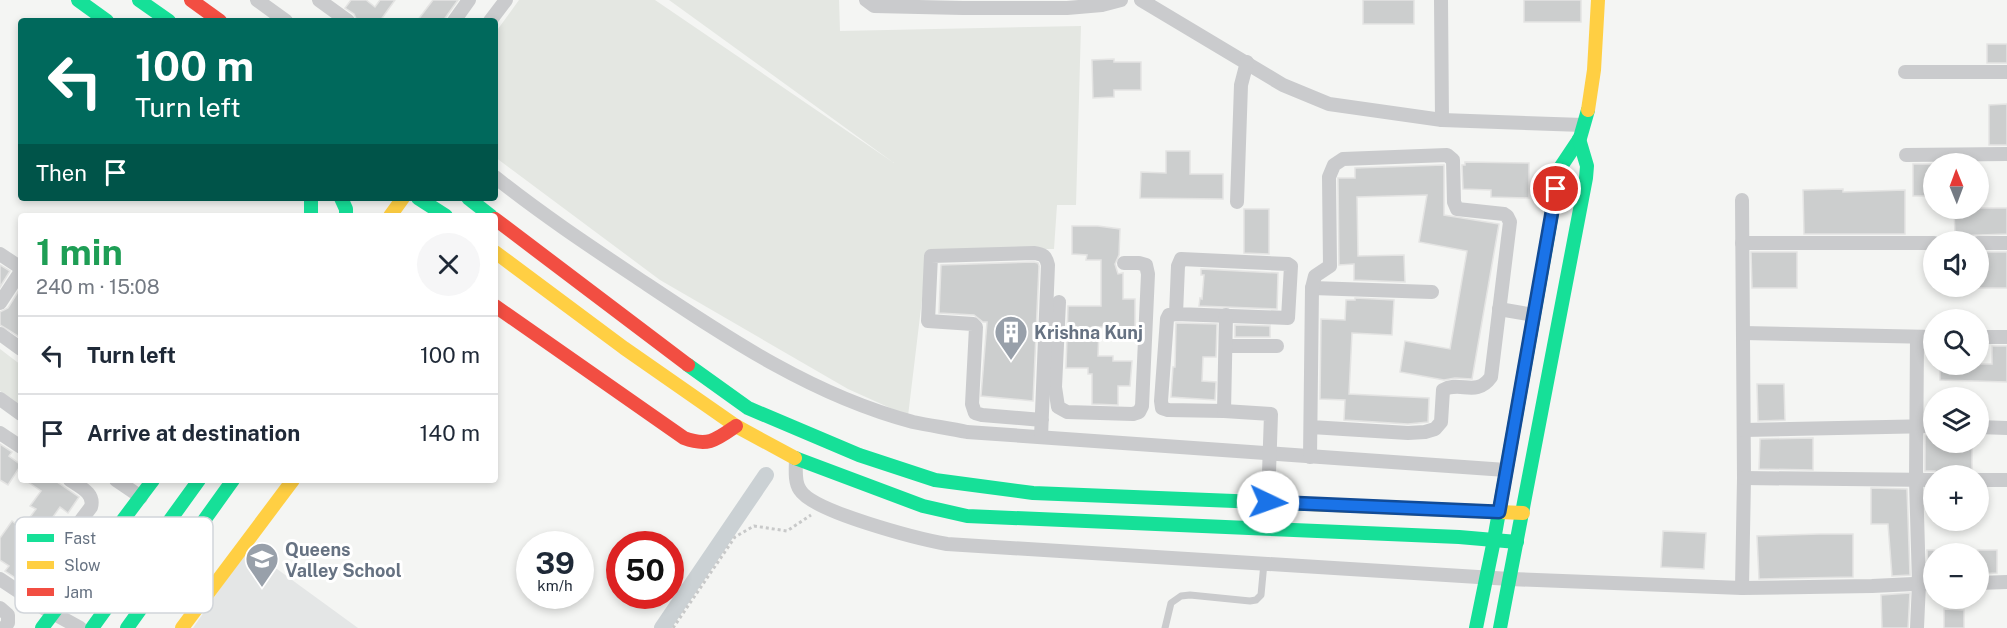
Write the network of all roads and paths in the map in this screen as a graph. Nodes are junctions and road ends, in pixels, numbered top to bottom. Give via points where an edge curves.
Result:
1 (78, 0) edge
2 (139, 0) edge
3 (191, 0) edge
4 (257, 0) edge
5 (319, 0) edge
6 (469, 0) edge
7 (506, 0) edge
8 (866, 0) edge
9 (1121, 0) edge
10 (1141, 0) edge
11 (1441, 0) edge
12 (1598, 0) edge
13 (338, 5) edge
14 (103, 18) edge
15 (165, 18) edge
16 (216, 18) edge
17 (282, 18) edge
18 (346, 18) edge
19 (456, 18) edge
20 (492, 18) edge
21 (1247, 62) junction
22 (1905, 72) dead end
23 (2007, 72) edge
24 (1442, 120) junction
25 (1581, 132) junction
26 (2007, 154) edge
27 (1906, 155) dead end
28 (498, 179) edge
29 (1742, 200) dead end
30 (472, 201) edge
31 (1237, 202) dead end
32 (487, 213) edge
33 (498, 221) edge
34 (1742, 243) junction
35 (1923, 243) edge
36 (1989, 243) edge
37 (2007, 243) edge
38 (0, 254) edge
39 (498, 254) edge
40 (1124, 262) dead end
41 (18, 268) edge
42 (498, 269) edge
43 (18, 275) edge
44 (534, 281) junction
45 (1312, 288) junction
46 (1432, 292) dead end
47 (1059, 302) dead end
48 (0, 303) edge
49 (498, 308) edge
50 (1499, 309) junction
51 (1176, 314) junction
52 (1226, 315) junction
53 (1534, 315) junction
54 (1743, 333) junction
55 (0, 334) edge
56 (1917, 336) junction
57 (1923, 336) edge
58 (1989, 337) edge
59 (2007, 337) edge
60 (1226, 346) junction
61 (1277, 346) dead end
62 (18, 347) edge
63 (0, 399) edge
64 (1062, 411) junction
65 (1224, 411) junction
66 (18, 412) edge
67 (1042, 420) junction
68 (1916, 425) junction
69 (1923, 425) edge
70 (735, 426) junction
71 (1311, 427) junction
72 (1989, 427) edge
73 (2007, 428) edge
74 (1744, 430) junction
75 (0, 433) edge
76 (1041, 437) junction
77 (1060, 438) junction
78 (18, 445) edge
79 (1270, 454) junction
80 (1310, 457) junction
81 (796, 458) junction
82 (1506, 471) junction
83 (1744, 478) junction
84 (1916, 480) junction
85 (1923, 480) edge
86 (1989, 480) edge
87 (2007, 480) edge
88 (74, 483) edge
89 (120, 483) edge
90 (151, 483) edge
91 (197, 483) edge
92 (231, 483) edge
93 (290, 483) edge
94 (141, 497) junction
95 (1268, 502) junction
96 (1499, 512) junction
97 (1523, 513) junction
98 (83, 517) edge
99 (126, 517) edge
100 (172, 517) edge
101 (206, 517) edge
102 (1494, 540) junction
103 (1517, 542) junction
104 (1264, 563) junction
105 (1485, 577) junction
106 (0, 579) edge
107 (1510, 579) junction
108 (2007, 582) edge
109 (1919, 583) junction
110 (1923, 583) edge
111 (1989, 583) edge
112 (213, 586) edge
113 (1742, 588) junction
114 (15, 590) edge
115 (0, 608) edge
116 (53, 613) joint
117 (103, 613) edge
118 (138, 613) edge
119 (193, 613) edge
120 (4, 628) edge
121 (42, 628) edge
122 (80, 628) edge
123 (92, 628) edge
124 (127, 628) edge
125 (182, 628) edge
126 (1165, 628) edge
127 (1476, 628) edge
128 (1500, 628) edge
129 (1917, 628) edge

1 - 14 main road
2 - 15 main road
3 - 16 main road
4 - 17 street
5 - 13 street
6 - 19 street
7 - 20 street
8 - 9 street via 874,6 963,8 1088,7
10 - 21 street
11 - 24 street
12 - 25 main road via 1591,93
13 - 18 street
21 - 24 street via 1283,85 1329,104
21 - 31 street via 1241,85
22 - 23 street
24 - 25 street
25 - 53 main road via 1560,168
25 - 97 main road via 1586,178
26 - 27 street
28 - 76 street via 529,205 721,334 816,386 913,422 967,432
29 - 34 street
30 - 32 main road
33 - 95 main road via 748,408 859,455 935,480 1033,492
34 - 35 street
34 - 54 street
36 - 37 street
38 - 41 street
39 - 44 main road
40 - 64 street via 1143,264 1148,274 1141,408 1133,414
42 - 44 main road
43 - 48 street
44 - 70 main road
45 - 46 street
45 - 50 street via 1316,276 1330,266 1329,177 1334,165 1343,159 1447,155 1453,160 1457,209 1504,214 1509,219
45 - 71 street
47 - 64 street via 1055,397
49 - 70 main road via 684,438 697,444 714,442
50 - 53 street
50 - 71 street via 1491,377 1475,388 1450,386 1443,390 1440,422 1435,429 1408,433
51 - 52 street
51 - 52 street via 1181,259 1291,266 1288,318
51 - 65 street via 1167,319 1162,408
52 - 60 street
53 - 82 main road
54 - 56 street
54 - 74 street
55 - 62 street
56 - 57 street
56 - 68 street
58 - 59 street
60 - 61 street
60 - 65 street
63 - 66 street
64 - 77 street
65 - 79 street via 1271,414
67 - 67 street via 1046,259 1034,253 931,256 928,321 976,327 972,404 975,412 982,416
67 - 76 street
68 - 69 street
68 - 74 street
68 - 84 street
70 - 81 main road
71 - 80 street
72 - 73 street
74 - 83 street
75 - 78 street
76 - 77 street
77 - 79 street
79 - 80 street
79 - 95 street
80 - 82 street
81 - 102 main road via 923,506 968,516
81 - 104 street via 797,483 805,497 878,528 923,540
82 - 96 main road
83 - 84 street
83 - 113 street
84 - 85 street
84 - 109 street
86 - 87 street
88 - 98 street via 90,495 92,502
89 - 94 street
90 - 94 main road
91 - 100 main road
92 - 101 main road
93 - 112 main road
94 - 99 main road
95 - 96 main road
96 - 97 main road
96 - 102 main road
97 - 103 main road
102 - 103 main road
102 - 105 main road
103 - 107 main road
104 - 105 street
104 - 126 lane via 1261,595 1256,600 1181,596 1171,603
105 - 107 street
105 - 127 main road
106 - 114 street
107 - 113 street
107 - 128 main road
108 - 111 street
109 - 110 street
109 - 113 street
109 - 129 street
115 - 120 street via 8,615
116 - 121 main road
116 - 122 street
117 - 123 main road
118 - 124 main road
119 - 125 main road

